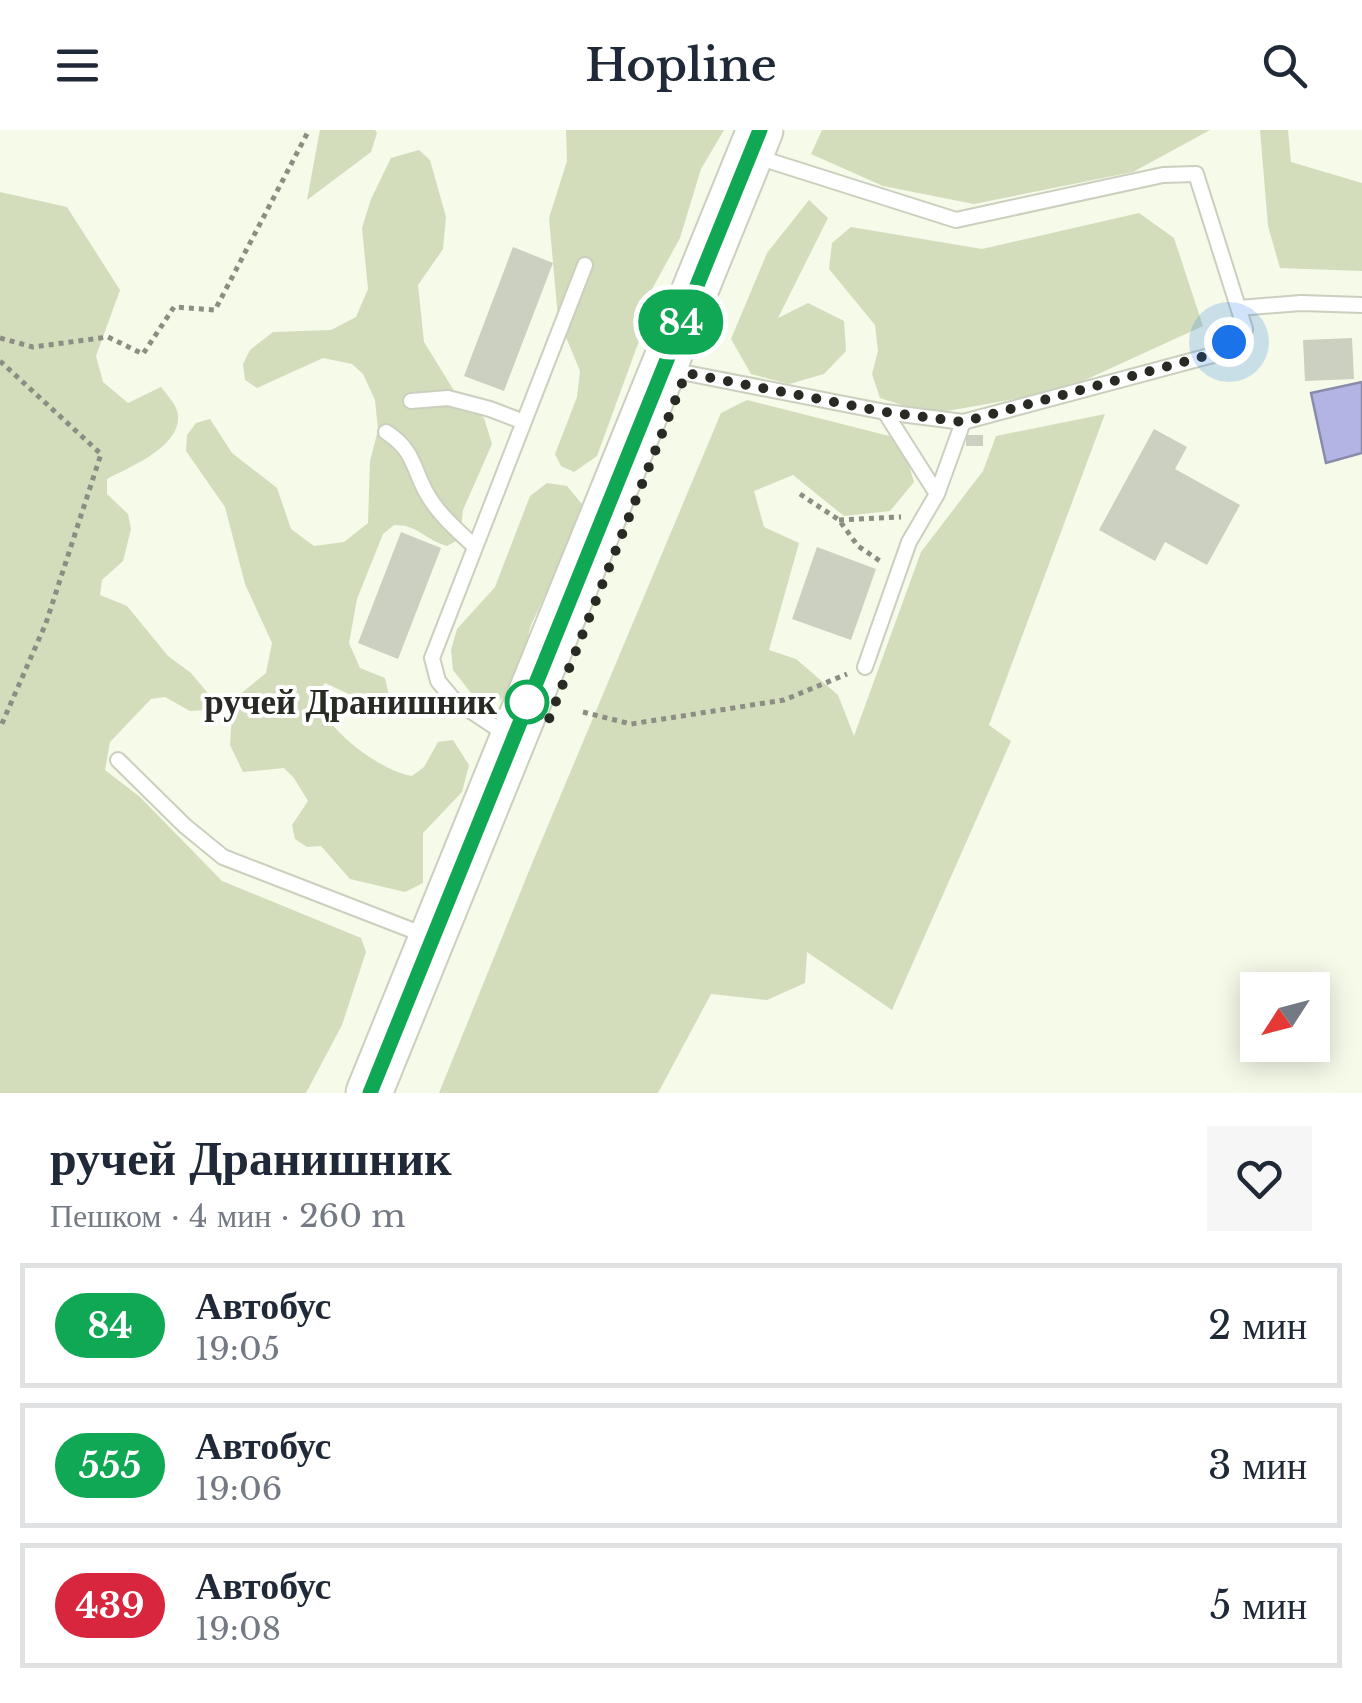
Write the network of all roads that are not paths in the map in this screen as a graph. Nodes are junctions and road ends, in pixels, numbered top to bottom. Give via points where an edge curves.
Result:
1 (773, 141) edge
2 (585, 265) dead end
3 (1362, 304) edge
4 (1238, 308) junction
5 (686, 373) junction
6 (412, 401) dead end
7 (885, 412) junction
8 (524, 422) junction
9 (963, 422) junction
10 (386, 432) dead end
11 (937, 494) junction
12 (475, 547) junction
13 (864, 667) road end
14 (512, 738) junction
15 (118, 760) dead end
16 (432, 938) junction
17 (370, 1093) edge
18 (398, 1093) edge

1 - 4 lane via 956,220 1163,175 1196,174
1 - 5 main road
1 - 14 main road
2 - 8 lane
3 - 4 lane
4 - 9 lane via 1245,328 1213,354
5 - 7 lane
5 - 18 main road
6 - 8 lane via 448,398
7 - 9 lane
7 - 11 lane
8 - 12 lane
9 - 11 lane
10 - 12 lane via 409,453 442,516
11 - 13 lane via 908,542
12 - 14 lane via 432,658 438,681 453,698
14 - 16 main road
15 - 16 lane via 223,856
16 - 17 main road

